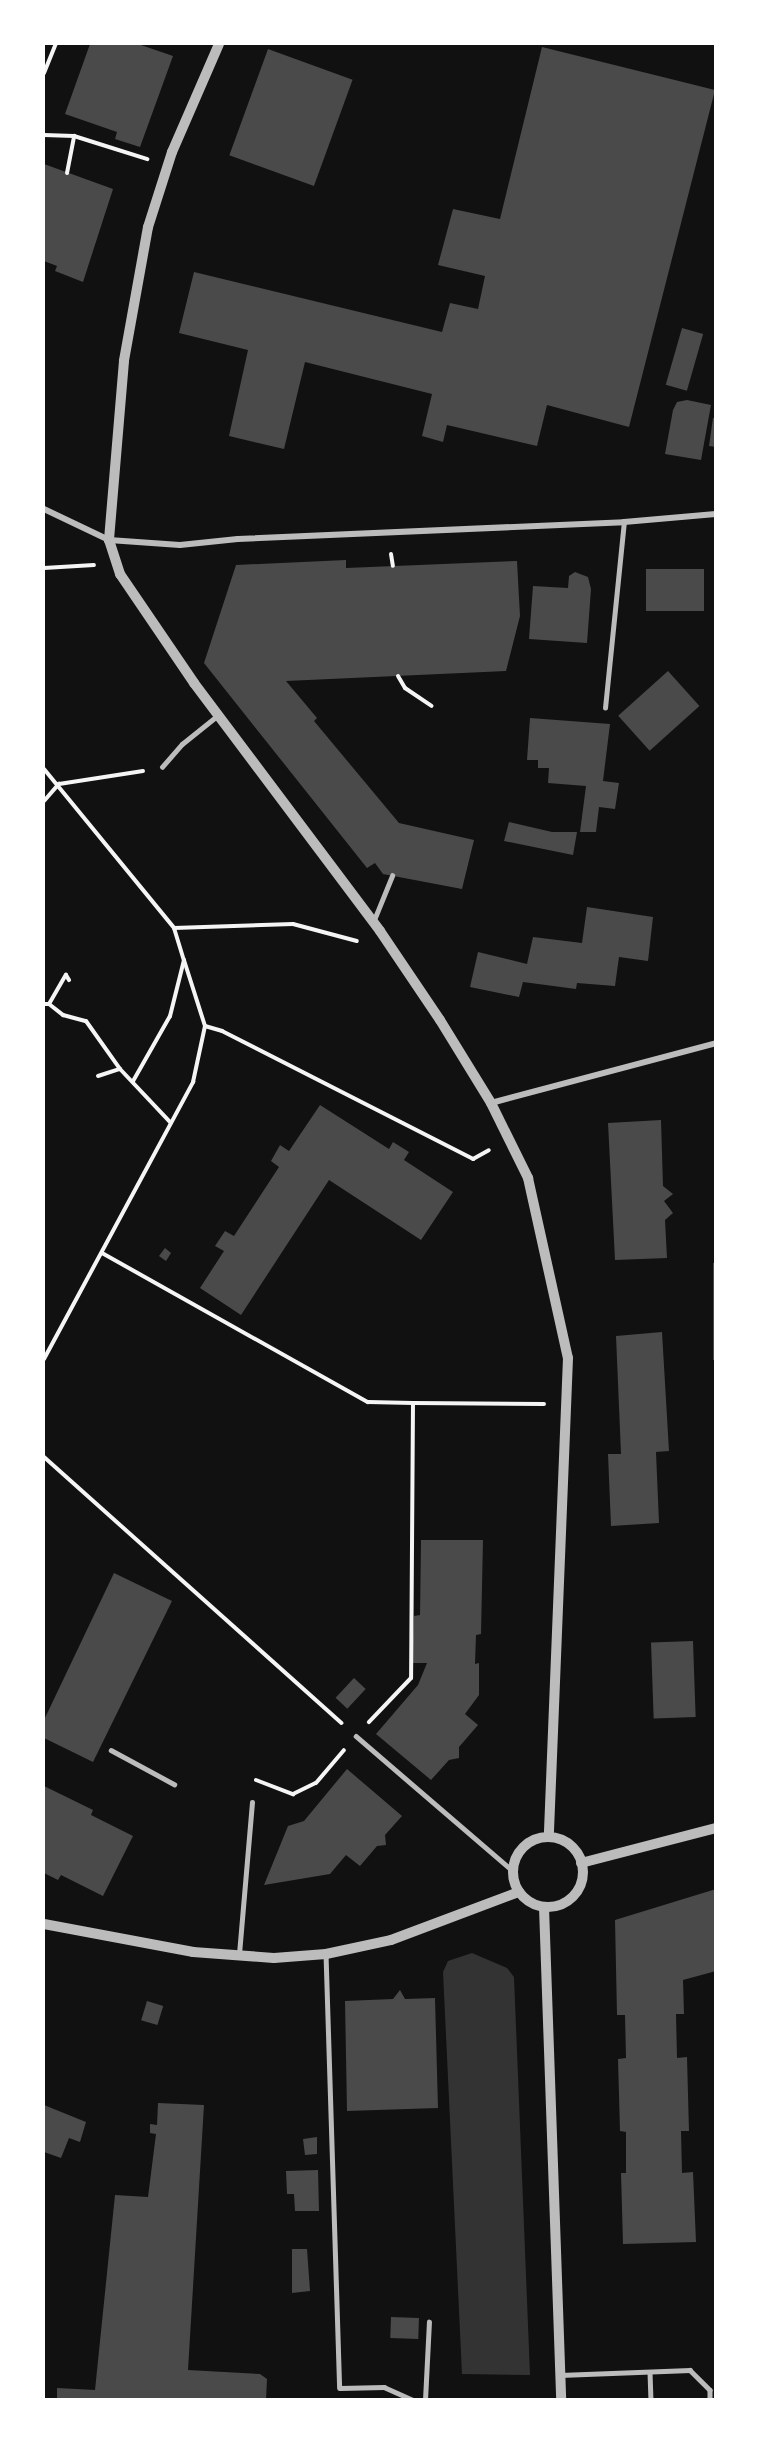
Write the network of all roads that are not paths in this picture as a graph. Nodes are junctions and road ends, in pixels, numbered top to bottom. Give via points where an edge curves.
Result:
1 (219, 44) edge
2 (44, 509) edge
3 (716, 514) edge
4 (624, 522) junction
5 (109, 540) junction
6 (605, 708) dead end
7 (219, 715) junction
8 (162, 767) road end
9 (392, 876) dead end
10 (376, 927) junction
11 (716, 1043) edge
12 (491, 1103) junction
13 (356, 1736) road end
14 (111, 1750) dead end
15 (174, 1784) dead end
16 (252, 1803) dead end
17 (716, 1828) edge
18 (549, 1837) junction
19 (581, 1863) junction
20 (513, 1871) junction
21 (519, 1892) junction
22 (544, 1907) junction
23 (44, 1924) edge
24 (326, 1954) junction
25 (238, 1956) junction
26 (429, 2322) dead end
27 (650, 2372) junction
28 (560, 2375) junction
29 (412, 2400) edge
30 (425, 2400) edge
31 (561, 2400) edge
32 (651, 2400) edge
33 (710, 2400) edge

1 - 5 street via 168,166 148,227 133,299
2 - 5 street
3 - 4 street
4 - 5 street via 180,545
4 - 6 lane
5 - 7 street via 117,563
7 - 8 lane via 182,744
7 - 10 street
9 - 10 lane
10 - 12 street via 441,1020
11 - 12 street
12 - 18 street via 528,1178 566,1347
13 - 20 lane
14 - 15 lane
16 - 25 lane
17 - 19 street
18 - 19 street via 570,1844
18 - 20 street via 528,1842 520,1850
19 - 22 street via 580,1885 574,1894 555,1906
20 - 21 street
21 - 22 street
21 - 24 street via 391,1940
22 - 28 street
23 - 25 street
24 - 25 street via 274,1959
24 - 29 lane via 340,2388 384,2387
26 - 30 lane
27 - 28 lane
27 - 32 lane
27 - 33 lane via 690,2370 710,2390
28 - 31 street

